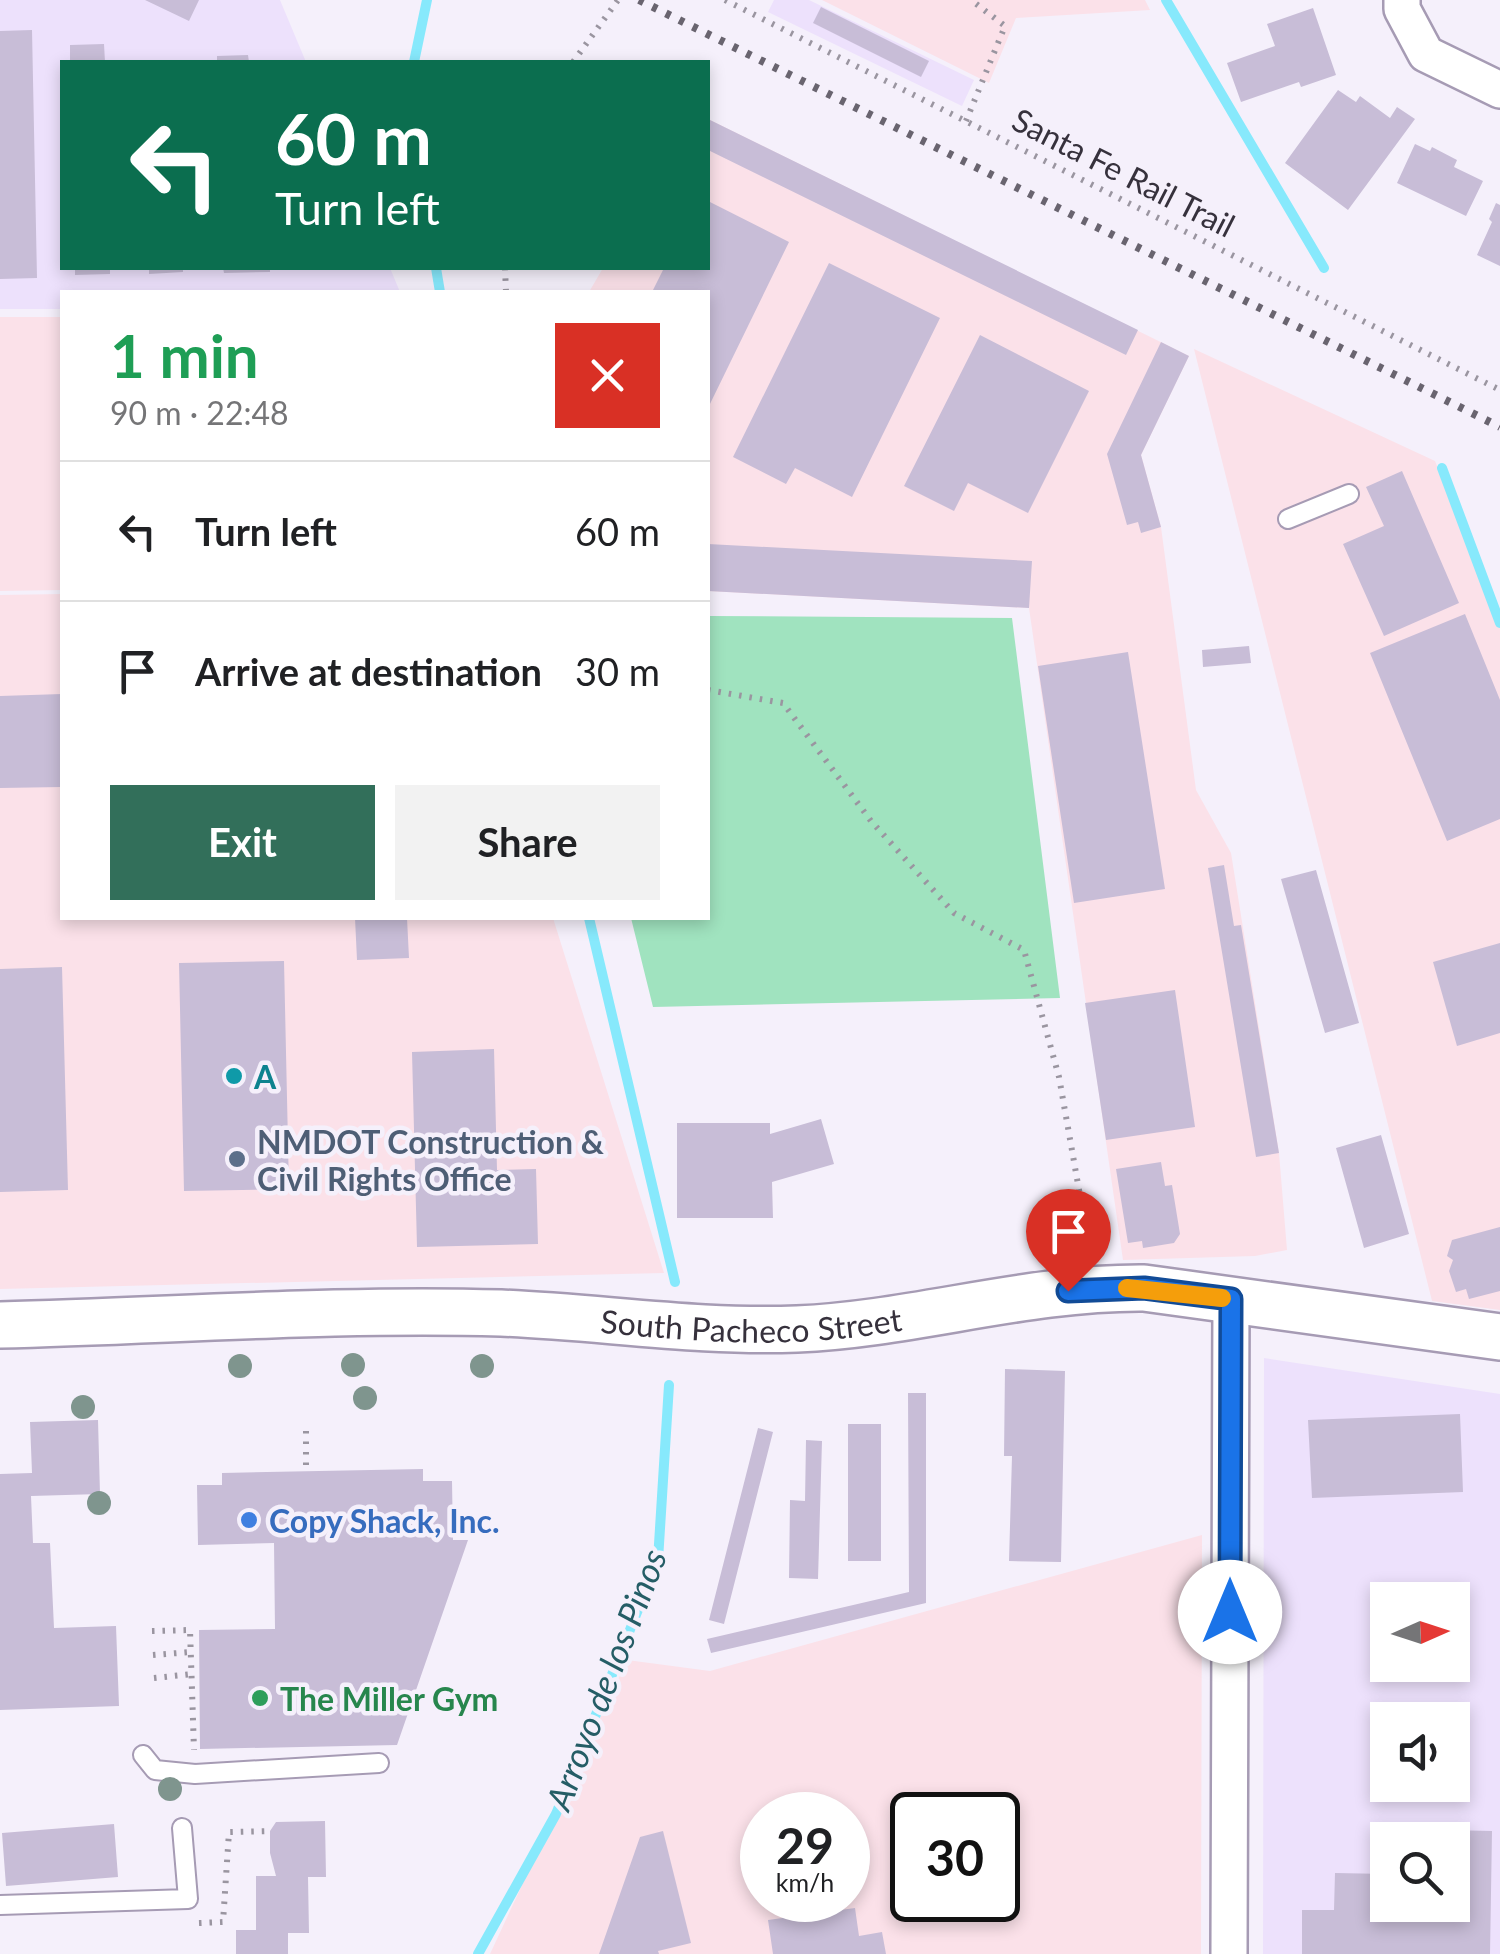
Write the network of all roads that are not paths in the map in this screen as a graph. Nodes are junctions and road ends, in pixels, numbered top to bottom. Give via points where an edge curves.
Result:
1 (1402, 0) edge
2 (1500, 90) edge
3 (1349, 494) dead end
4 (1288, 519) dead end
5 (1231, 1299) junction
6 (0, 1326) edge
7 (1500, 1337) edge
8 (143, 1755) dead end
9 (379, 1764) dead end
10 (182, 1828) dead end
11 (0, 1905) edge
12 (1228, 1954) edge

1 - 2 street via 1426,54
3 - 4 lane
5 - 6 street, South Pacheco Street via 1096,1288 800,1329 392,1313
5 - 7 street, South Pacheco Street
5 - 12 street
8 - 9 lane via 154,1770 195,1774
10 - 11 lane via 188,1899

